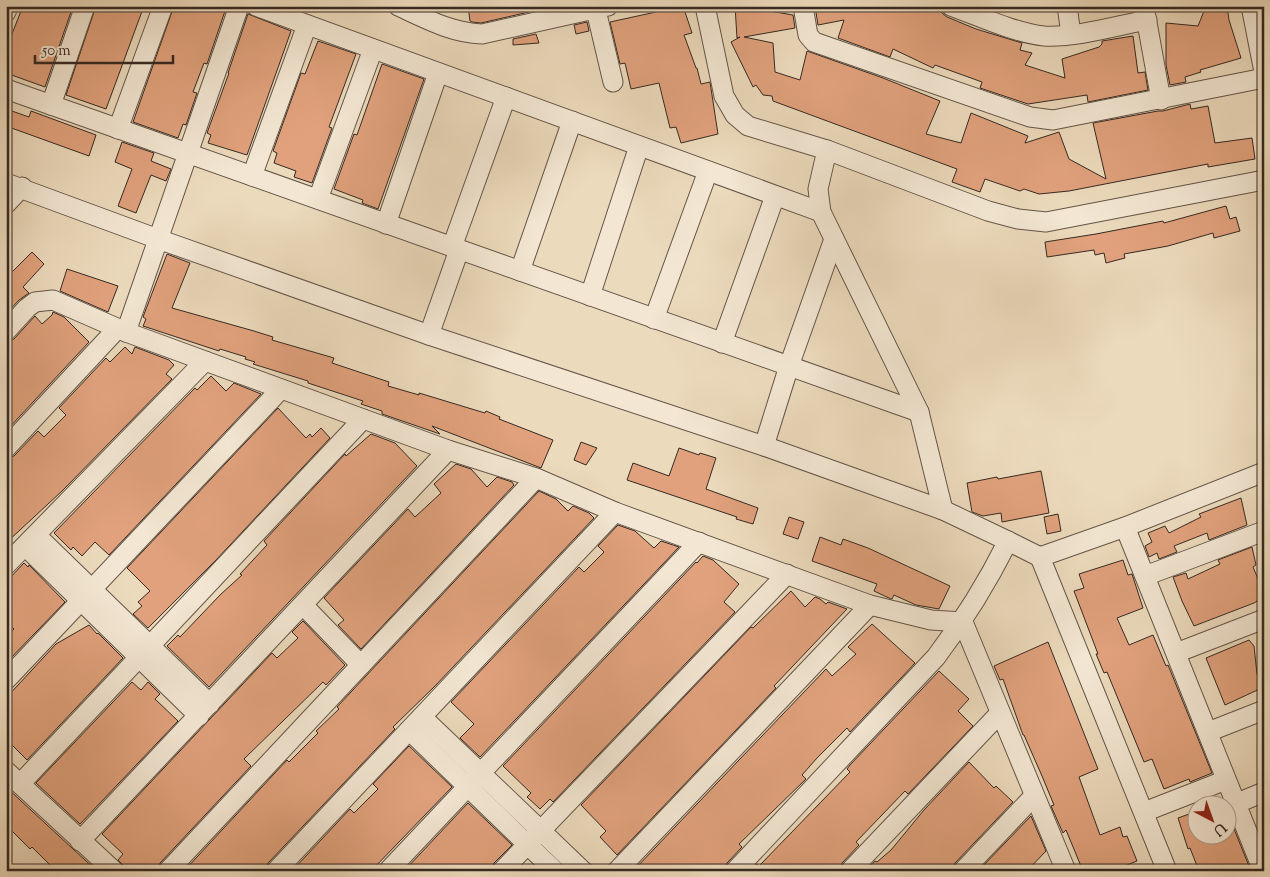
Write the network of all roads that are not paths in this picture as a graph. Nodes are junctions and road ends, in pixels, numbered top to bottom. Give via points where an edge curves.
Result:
1 (8, 6) edge
2 (85, 6) edge
3 (163, 6) edge
4 (239, 6) edge
5 (256, 6) edge
6 (398, 6) edge
7 (705, 6) edge
8 (803, 6) edge
9 (951, 6) edge
10 (1067, 6) edge
11 (1251, 6) edge
12 (599, 7) edge
13 (6, 12) edge
14 (983, 12) edge
15 (1145, 13) edge
16 (306, 25) junction
17 (1071, 34) junction
18 (373, 49) junction
19 (1264, 72) edge
20 (438, 73) junction
21 (1264, 78) edge
22 (613, 82) dead end
23 (6, 89) edge
24 (506, 97) junction
25 (1161, 100) junction
26 (51, 105) junction
27 (572, 122) junction
28 (118, 129) junction
29 (639, 146) junction
30 (827, 150) junction
31 (188, 154) junction
32 (708, 171) junction
33 (252, 176) junction
34 (1264, 180) edge
35 (14, 185) edge
36 (775, 196) junction
37 (318, 200) junction
38 (6, 204) edge
39 (821, 212) junction
40 (386, 224) junction
41 (158, 239) junction
42 (834, 240) junction
43 (456, 248) junction
44 (520, 271) junction
45 (590, 296) junction
46 (654, 319) junction
47 (6, 331) edge
48 (122, 331) junction
49 (429, 335) junction
50 (722, 343) junction
51 (205, 361) junction
52 (789, 366) junction
53 (281, 389) junction
54 (919, 412) junction
55 (363, 419) junction
56 (764, 446) junction
57 (6, 448) edge
58 (448, 450) junction
59 (1264, 472) edge
60 (536, 478) junction
61 (943, 510) junction
62 (615, 512) junction
63 (1125, 527) junction
64 (1264, 531) edge
65 (30, 541) junction
66 (1008, 541) junction
67 (699, 542) junction
68 (1040, 557) junction
69 (6, 566) edge
70 (787, 574) junction
71 (1145, 576) junction
72 (87, 595) junction
73 (303, 605) junction
74 (870, 605) junction
75 (1264, 619) edge
76 (963, 622) junction
77 (144, 651) junction
78 (1176, 654) junction
79 (361, 665) junction
80 (6, 680) edge
81 (204, 710) junction
82 (1264, 710) edge
83 (1000, 713) junction
84 (416, 723) junction
85 (1208, 732) junction
86 (13, 778) edge
87 (474, 780) junction
88 (1226, 780) junction
89 (1264, 792) edge
90 (1231, 794) edge
91 (1034, 796) junction
92 (1238, 803) edge
93 (1238, 811) edge
94 (1144, 812) junction
95 (541, 830) junction
96 (80, 841) junction
97 (528, 844) junction
98 (114, 871) edge
99 (168, 871) edge
100 (276, 871) edge
101 (388, 871) edge
102 (502, 871) edge
103 (555, 871) edge
104 (583, 871) edge
105 (617, 871) edge
106 (736, 871) edge
107 (850, 871) edge
108 (963, 871) edge
109 (1066, 871) edge
110 (1167, 871) edge
111 (1263, 871) edge

1 - 13 street
2 - 26 street
3 - 28 street
4 - 31 street
5 - 16 street
6 - 12 street via 446,28 482,34
7 - 30 street via 724,96 735,115 748,126
8 - 25 street via 808,35 814,42 1030,117 1053,120
9 - 14 street
10 - 17 street
11 - 19 street
12 - 22 street
14 - 17 street via 1032,34
15 - 17 street
15 - 25 street
16 - 18 street
16 - 33 street
18 - 20 street
18 - 37 street
20 - 24 street
20 - 40 street
21 - 25 street
23 - 26 street
24 - 27 street
24 - 43 street
26 - 28 street
27 - 29 street
27 - 44 street
28 - 31 street
29 - 32 street
29 - 45 street
30 - 34 street via 988,211 1046,222
30 - 39 street via 818,189
31 - 33 street
31 - 41 street
32 - 36 street
32 - 46 street
33 - 37 street
35 - 38 street
35 - 41 street
36 - 39 street
36 - 50 street
37 - 40 street
39 - 42 street
40 - 43 street
41 - 48 street
41 - 49 street
42 - 52 street
42 - 54 street
43 - 44 street
43 - 49 street
44 - 45 street
45 - 46 street
46 - 50 street
47 - 48 street via 35,302 52,300
48 - 51 street
48 - 57 street
49 - 56 street
50 - 52 street
51 - 53 street
51 - 65 street
52 - 54 street
52 - 56 street
53 - 55 street
53 - 72 street
54 - 61 street
55 - 58 street
55 - 77 street
56 - 61 street
58 - 60 street
58 - 73 street
59 - 63 street
60 - 62 street
60 - 79 street
61 - 66 street
62 - 67 street
62 - 84 street
63 - 68 street
63 - 71 street
64 - 71 street
65 - 69 street
65 - 72 street
66 - 68 street
66 - 76 street
67 - 70 street
67 - 87 street
68 - 94 street
70 - 74 street
70 - 95 street
71 - 78 street
72 - 77 street
72 - 80 street
73 - 79 street
73 - 81 street
74 - 76 street via 931,620
74 - 105 street
75 - 78 street
76 - 83 street
76 - 106 street via 936,657
77 - 81 street
77 - 86 street
78 - 85 street
79 - 99 street
81 - 96 street
82 - 85 street
83 - 91 street
83 - 107 street
84 - 87 street
84 - 100 street
85 - 88 street
86 - 96 street
87 - 95 street
87 - 97 street
87 - 101 street
88 - 90 street
88 - 94 street
89 - 92 street
91 - 108 street
91 - 109 street
93 - 111 street
94 - 110 street
95 - 97 street
95 - 104 street
96 - 98 street
97 - 102 street
97 - 103 street

